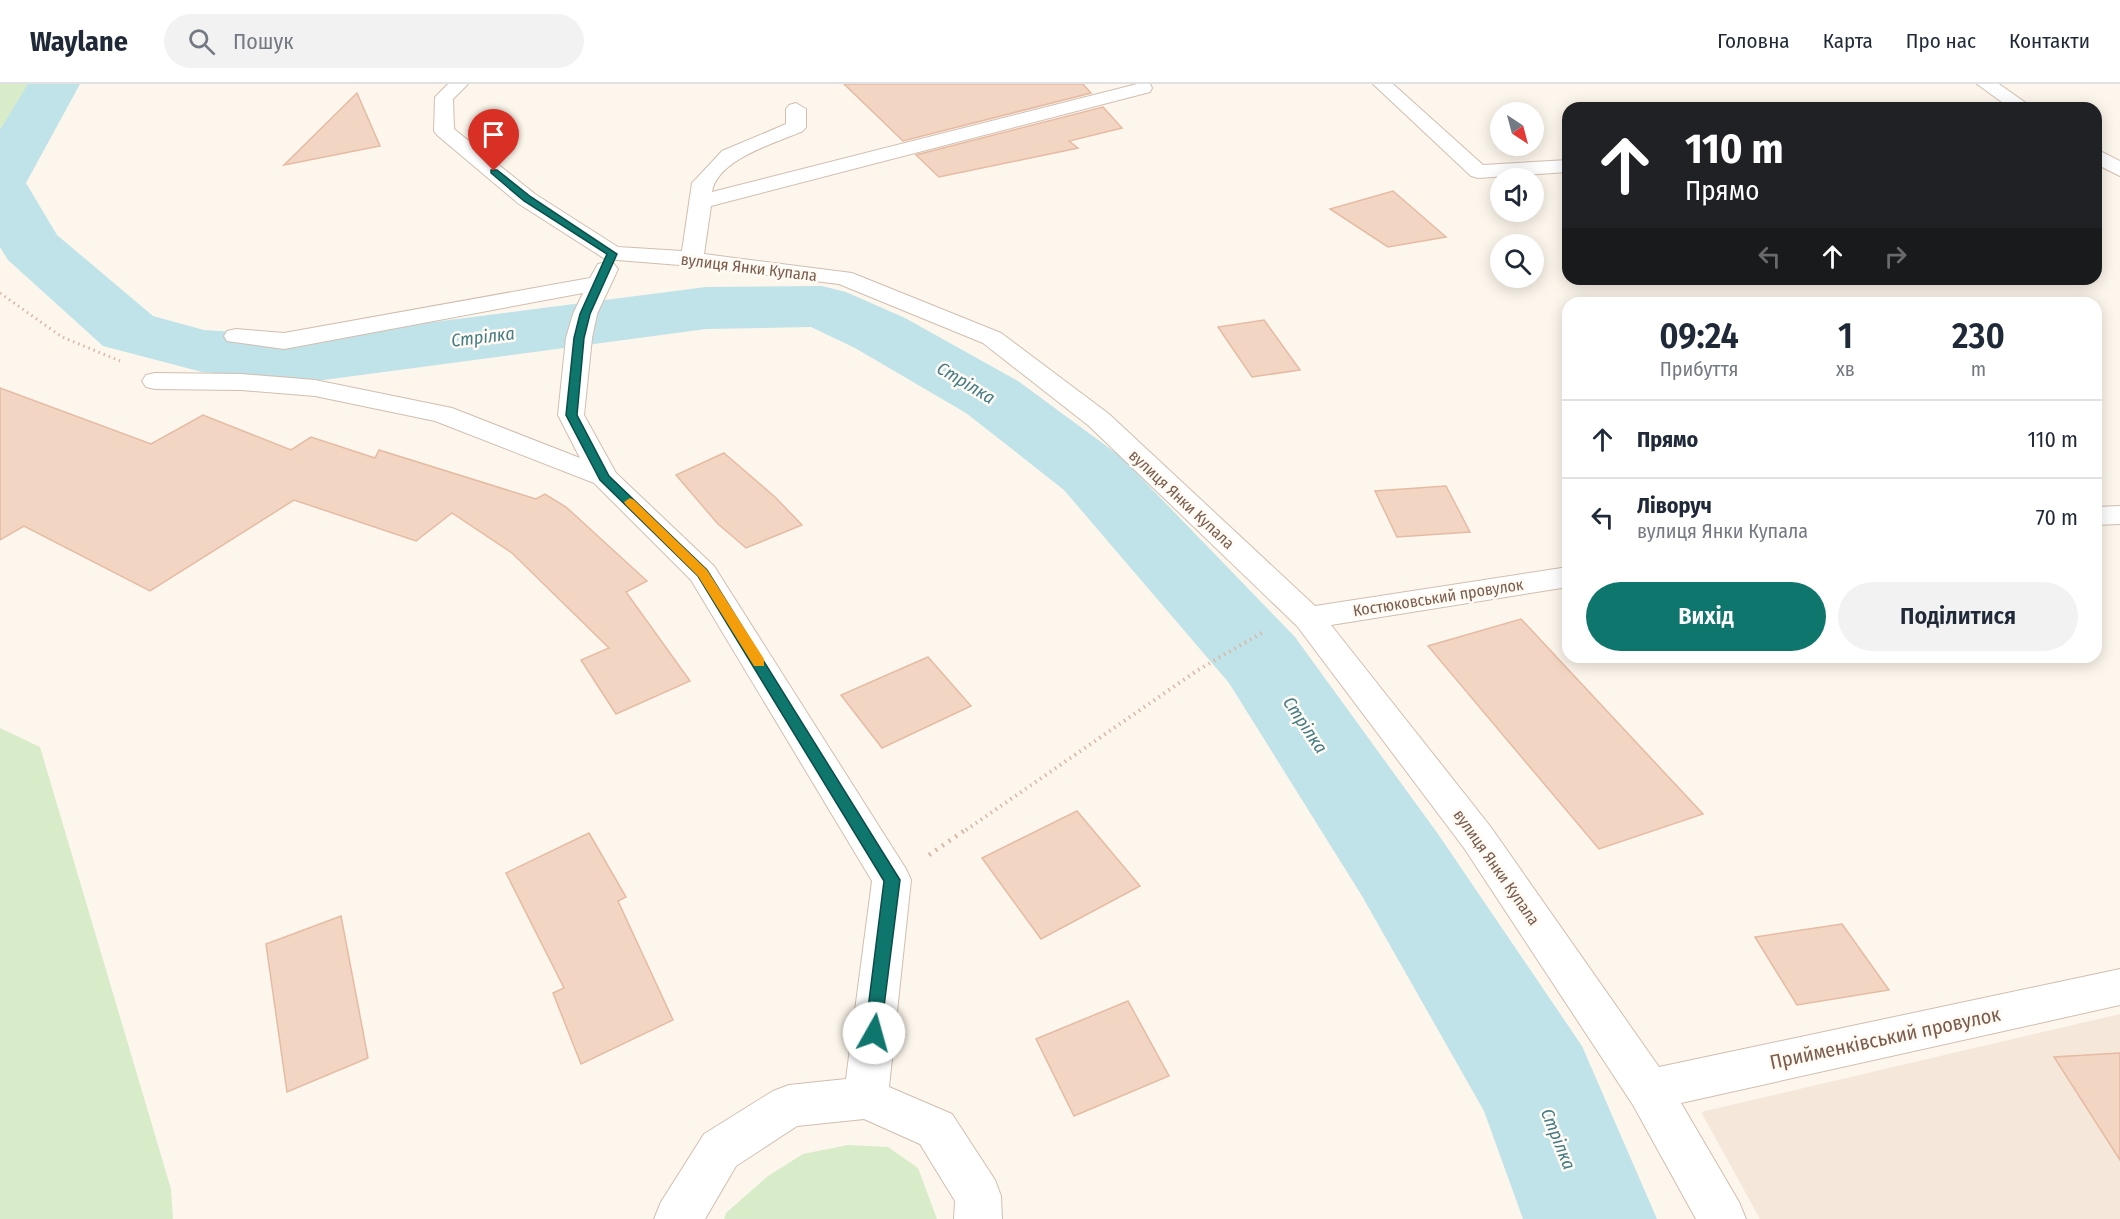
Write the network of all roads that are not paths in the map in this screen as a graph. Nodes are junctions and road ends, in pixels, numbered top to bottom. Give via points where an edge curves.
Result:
1 (459, 84) edge
2 (1382, 84) edge
3 (1986, 84) edge
4 (1143, 88) dead end
5 (2014, 102) edge
6 (796, 109) dead end
7 (2102, 159) edge
8 (1562, 166) edge
9 (2120, 170) edge
10 (700, 202) junction
11 (613, 254) junction
12 (692, 259) junction
13 (599, 283) junction
14 (236, 336) dead end
15 (155, 381) road end
16 (604, 477) junction
17 (2120, 515) edge
18 (2102, 516) edge
19 (1562, 578) edge
20 (1308, 618) junction
21 (2120, 987) edge
22 (1649, 1090) junction
23 (866, 1098) junction
24 (678, 1219) edge
25 (978, 1219) edge
26 (1722, 1219) edge

1 - 11 street, вулиця Янки Купала via 444,97 444,130 527,199
2 - 8 street via 1478,172
3 - 5 street
4 - 10 street
6 - 10 street via 796,127 729,155 703,183
7 - 9 street
10 - 12 street
11 - 12 street, вулиця Янки Купала
11 - 13 street
12 - 20 street, вулиця Янки Купала via 844,278 992,339 1099,420
13 - 14 street via 284,341
13 - 16 street via 582,326 571,415
15 - 16 street via 315,388 442,414
16 - 23 street via 703,573 892,880
17 - 18 street
19 - 20 street, Костюковський провулок
20 - 22 street, вулиця Янки Купала via 1477,837
21 - 22 street, Прийменківський провулок
22 - 26 street, вулиця Янки Купала
23 - 24 street via 789,1106 720,1150
23 - 25 street via 936,1129 978,1196

